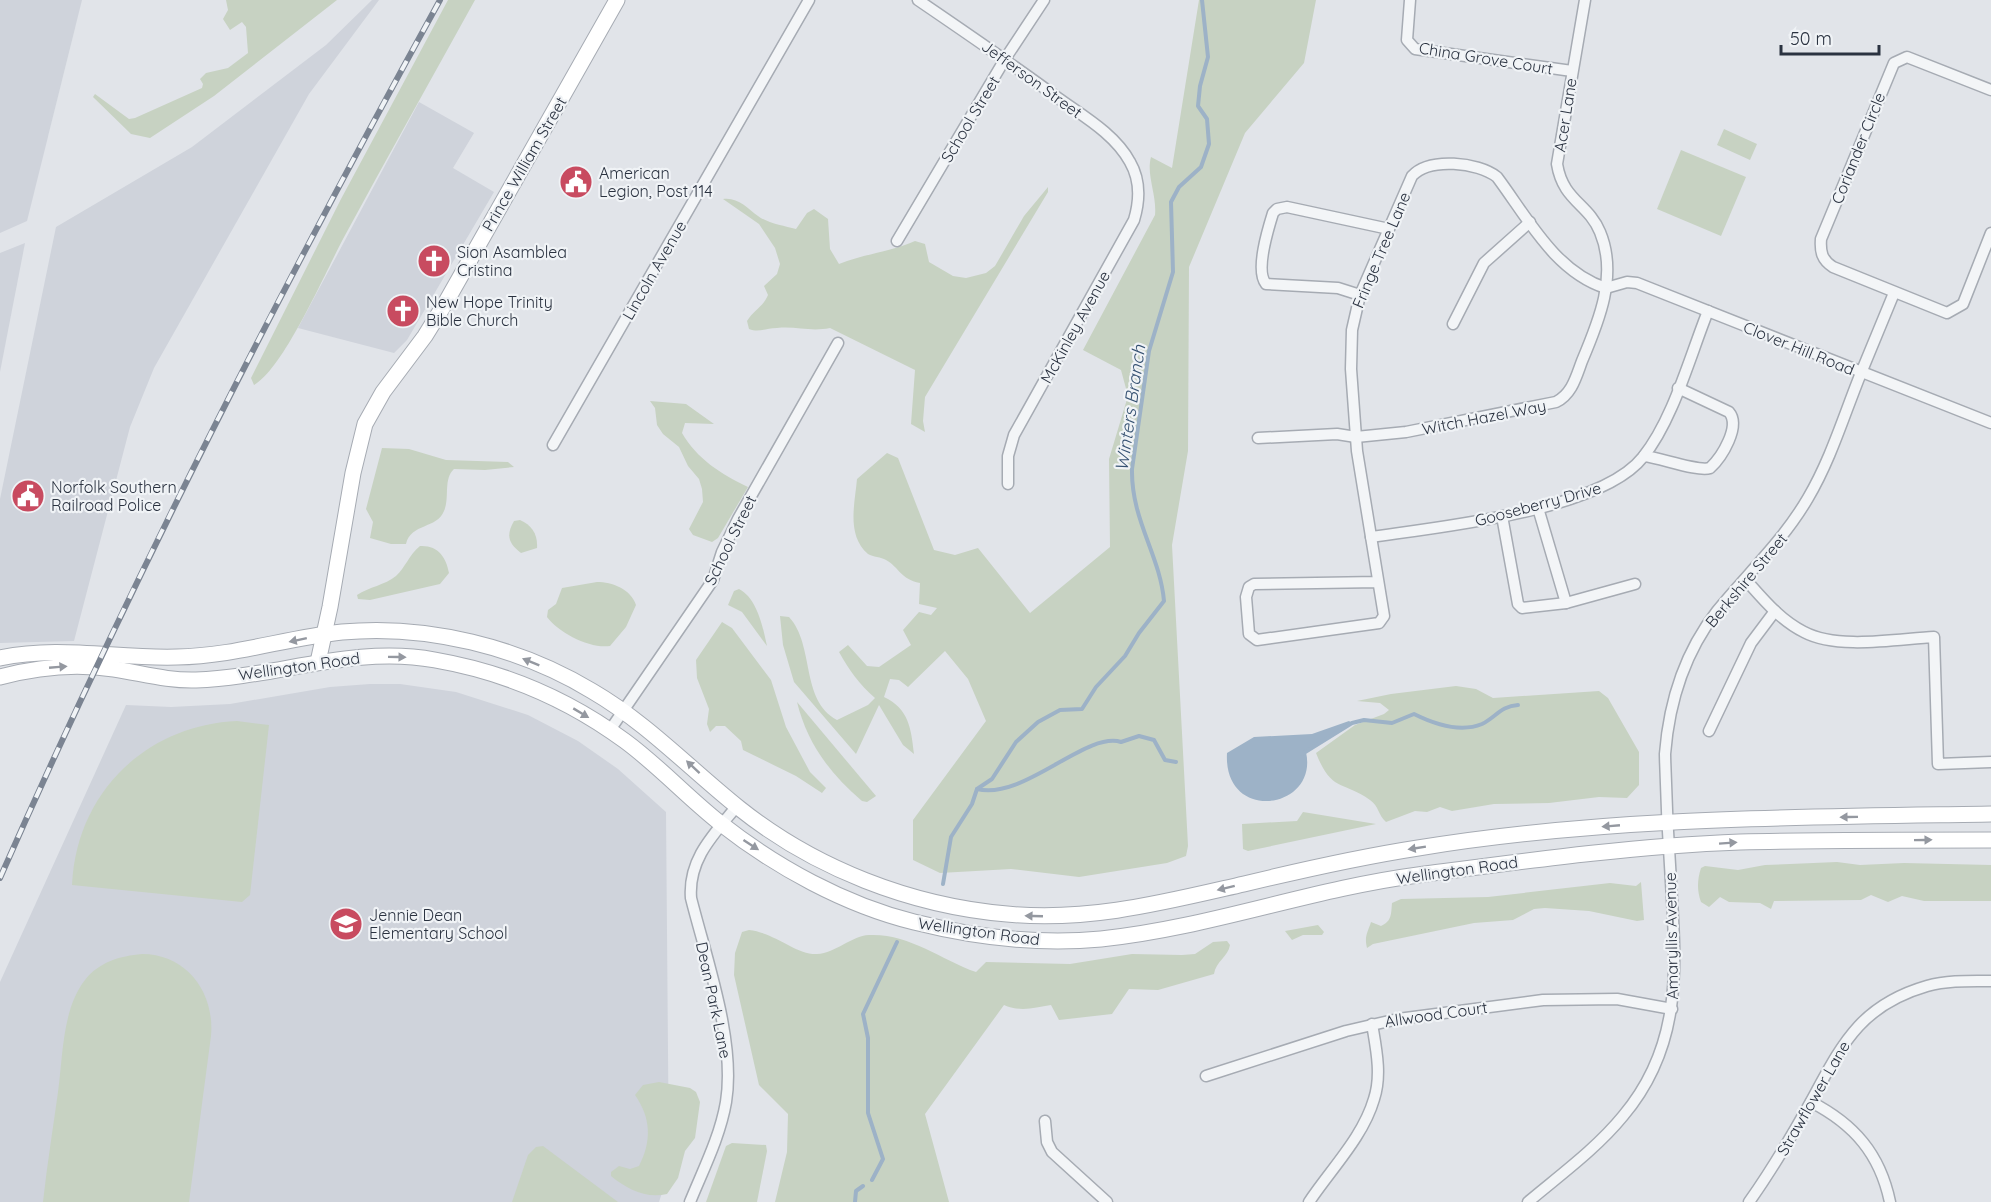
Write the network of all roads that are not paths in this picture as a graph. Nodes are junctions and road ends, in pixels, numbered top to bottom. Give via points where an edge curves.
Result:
1 (617, 0) edge
2 (809, 0) edge
3 (918, 0) edge
4 (1044, 0) edge
5 (1410, 0) edge
6 (1585, 0) edge
7 (1005, 59) junction
8 (1572, 71) junction
9 (1991, 90) edge
10 (1135, 171) joint
11 (1530, 222) junction
12 (1389, 229) junction
13 (1991, 233) edge
14 (897, 241) dead end
15 (1606, 288) junction
16 (1894, 293) junction
17 (1360, 295) junction
18 (1708, 311) junction
19 (1453, 324) dead end
20 (838, 343) dead end
21 (1861, 372) junction
22 (1678, 388) junction
23 (1991, 423) edge
24 (1356, 437) junction
25 (1258, 438) dead end
26 (553, 445) dead end
27 (1644, 456) junction
28 (1008, 484) dead end
29 (1538, 508) junction
30 (1502, 516) junction
31 (1371, 537) junction
32 (1746, 580) junction
33 (1378, 582) junction
34 (1635, 584) dead end
35 (1566, 603) junction
36 (1775, 611) junction
37 (325, 635) junction
38 (0, 658) edge
39 (318, 662) junction
40 (0, 677) edge
41 (624, 710) junction
42 (610, 730) junction
43 (1709, 731) dead end
44 (1991, 762) edge
45 (737, 806) junction
46 (1991, 814) edge
47 (722, 824) junction
48 (1670, 833) junction
49 (1991, 840) edge
50 (1991, 981) edge
51 (1672, 1009) junction
52 (1372, 1024) junction
53 (1206, 1076) dead end
54 (1810, 1102) junction
55 (1045, 1121) dead end
56 (690, 1202) edge
57 (1107, 1202) edge
58 (1310, 1202) edge
59 (1528, 1202) edge
60 (1749, 1202) edge
61 (1890, 1202) edge

1 - 37 main road, Prince William Street via 446,302 369,416 353,473
2 - 26 street, Lincoln Avenue
3 - 7 street, Jefferson Street
4 - 7 street, School Street
5 - 8 street, China Grove Court via 1407,40 1415,49
6 - 8 street, Acer Lane
7 - 10 street, Jefferson Street via 1102,130
7 - 14 street, School Street
8 - 15 street, Acer Lane via 1558,152 1559,174 1570,197 1588,213 1601,235 1606,252
9 - 16 street, Coriander Circle via 1907,57 1891,67 1820,249 1833,267
10 - 28 street, McKinley Avenue via 1139,201 1134,220 1014,435 1008,456
11 - 12 street, Fringe Tree Lane via 1488,170 1473,165 1427,165 1412,176
11 - 15 street, Fringe Tree Lane via 1563,265 1578,277
11 - 19 street via 1484,263
12 - 17 street, Fringe Tree Lane
12 - 17 street via 1287,207 1274,213 1264,249 1262,275 1266,285 1338,288
13 - 16 street, Coriander Circle via 1966,298 1955,310 1947,313
15 - 18 street, Clover Hill Road via 1637,283
15 - 24 street, Witch Hazel Way via 1598,323 1564,398 1467,422
16 - 21 street
17 - 24 street, Fringe Tree Lane via 1352,330
18 - 21 street, Clover Hill Road
18 - 22 street, Gooseberry Drive
20 - 41 street, School Street via 733,529 713,580
21 - 23 street, Clover Hill Road
21 - 32 street, Berkshire Street via 1832,453 1813,490
22 - 27 street, Gooseberry Drive via 1661,429
22 - 27 street via 1729,412 1734,427 1710,468 1698,469
24 - 25 street via 1337,434
24 - 31 street, Fringe Tree Lane
27 - 29 street, Gooseberry Drive via 1629,472 1600,490
29 - 30 street, Gooseberry Drive
29 - 35 street
30 - 31 street, Gooseberry Drive
30 - 35 street via 1518,604 1526,609
31 - 33 street, Fringe Tree Lane
32 - 36 street
32 - 48 street, Berkshire Street via 1701,634 1680,678 1667,727 1665,754
33 - 33 street, Fringe Tree Lane via 1254,584 1246,592 1249,634 1257,640 1379,623 1384,616
34 - 35 street
36 - 43 street via 1751,643
36 - 44 street via 1805,633 1831,640 1934,637 1938,764
37 -> 38 main road, Wellington Road via 214,655 141,657 41,651
37 - 39 main road, Prince William Street
41 -> 37 main road, Wellington Road via 562,675 512,654 466,641 407,633
40 -> 39 main road, Wellington Road via 88,666 198,680
39 -> 42 main road, Wellington Road via 356,657 425,658 486,670 527,684
41 - 42 street, School Street
45 -> 41 main road, Wellington Road
42 - 47 main road, Wellington Road
45 - 47 street, Dean Park Lane
48 -> 45 main road, Wellington Road via 1532,833 1419,848 1154,905 1098,914 1046,916 976,910 879,886 826,863
46 -> 48 main road, Wellington Road
47 -> 48 main road, Wellington Road via 819,885 881,912 952,930 1050,941 1147,933 1311,894 1565,855
47 - 56 street, Dean Park Lane via 697,860 690,889 726,1042 726,1101 721,1125
48 -> 49 main road, Wellington Road via 1739,842
48 - 51 street, Amaryllis Avenue via 1675,943
50 - 54 street, Strawflower Lane via 1926,986 1880,1008 1842,1045
51 - 52 street, Allwood Court via 1617,999 1543,1000
51 - 59 street, Amaryllis Avenue via 1654,1068 1624,1115
52 - 53 street, Allwood Court
52 - 58 street via 1377,1066 1374,1099 1355,1137
54 - 60 street, Strawflower Lane via 1769,1175
54 - 61 street via 1837,1117 1864,1141 1885,1181
55 - 57 street via 1052,1152

